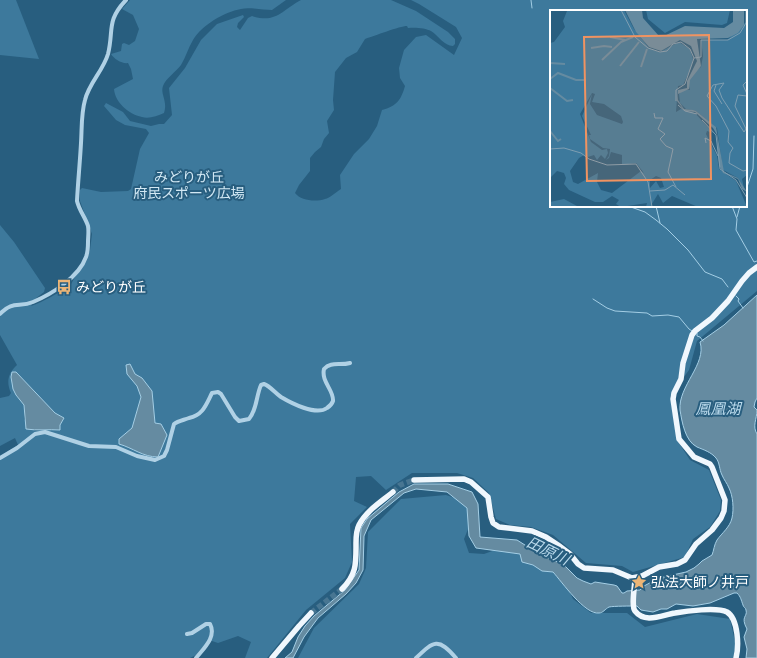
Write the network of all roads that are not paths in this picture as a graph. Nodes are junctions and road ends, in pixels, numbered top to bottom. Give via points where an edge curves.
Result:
1 (126, 0) edge
2 (757, 267) edge
3 (0, 314) edge
4 (350, 363) dead end
5 (0, 458) edge
6 (414, 480) tunnel mouth
7 (392, 492) tunnel mouth
8 (635, 580) junction
9 (342, 589) tunnel mouth
10 (311, 614) tunnel mouth
11 (187, 634) dead end
12 (196, 658) edge
13 (272, 658) edge
14 (416, 658) edge
15 (456, 658) edge
16 (736, 658) edge

1 - 3 street via 115,14 107,58 88,92 83,108 77,201 88,225 86,258 62,286 33,302 9,306
2 - 8 main road via 742,280 728,301 692,335 673,399 679,438 694,457 712,467 725,500 724,511 712,530 696,544 685,560 659,567
4 - 5 street via 330,364 324,369 323,377 333,400 332,404 323,410 311,410 296,404 264,384 259,389 252,415 249,419 239,421 221,394 212,393 205,409 196,416 174,424 168,450 164,456 155,460 116,447 89,446 45,432 35,434
6 - 8 main road via 464,479 471,482 488,497 493,523 499,527 532,531 558,545 584,568 613,570
7 - 9 main road via 363,518 358,526 354,570
8 - 16 main road via 633,608 642,616 653,619 676,613 719,610 727,612 733,618 736,627
10 - 13 main road
11 - 12 street via 206,624 210,624 212,629 211,639
14 - 15 street via 430,645 437,643

